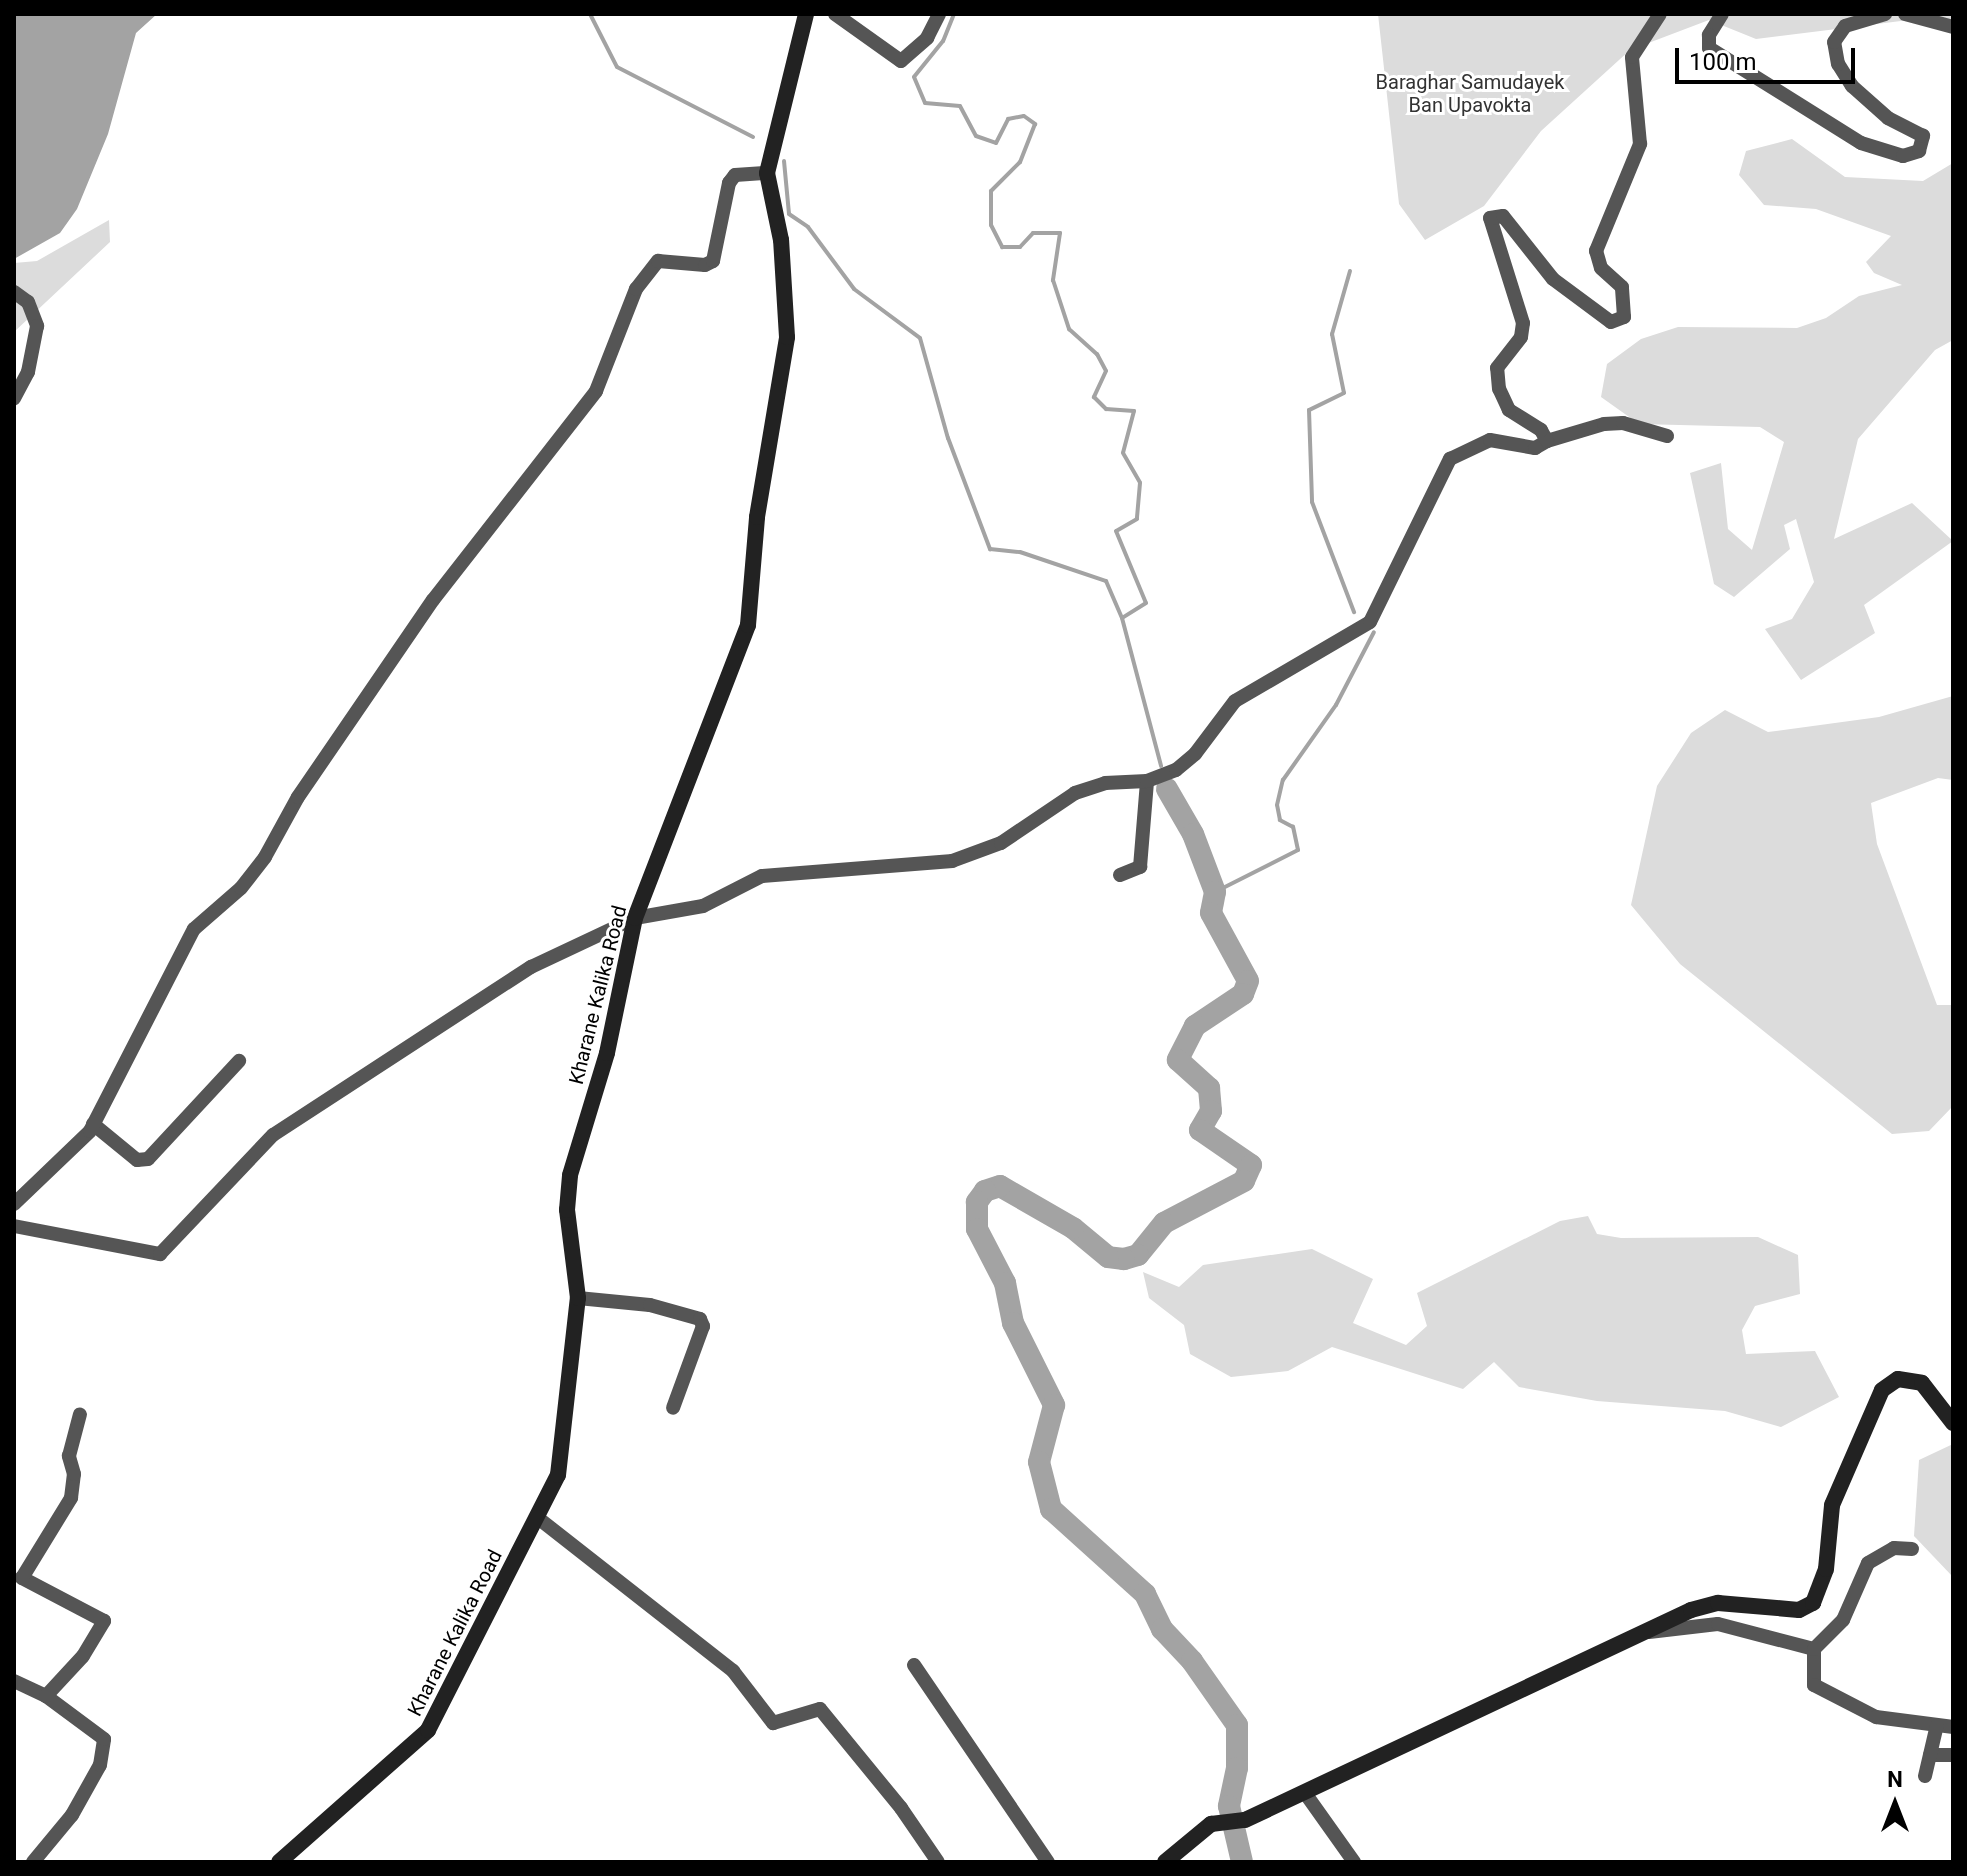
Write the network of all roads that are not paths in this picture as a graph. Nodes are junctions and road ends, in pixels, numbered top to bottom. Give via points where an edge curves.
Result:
1 (806, 14) edge
2 (835, 14) edge
3 (939, 14) edge
4 (1660, 14) edge
5 (1722, 14) edge
6 (1885, 14) edge
7 (1905, 14) edge
8 (1953, 27) edge
9 (767, 173) junction
10 (14, 292) edge
11 (14, 398) edge
12 (1667, 436) dead end
13 (1547, 441) junction
14 (1147, 781) junction
15 (1120, 875) dead end
16 (635, 918) junction
17 (239, 1061) dead end
18 (93, 1124) junction
19 (14, 1204) edge
20 (14, 1226) edge
21 (578, 1298) junction
22 (673, 1408) dead end
23 (80, 1414) dead end
24 (1953, 1423) edge
25 (538, 1518) junction
26 (1912, 1549) dead end
27 (18, 1575) edge
28 (1644, 1632) junction
29 (1814, 1649) junction
30 (914, 1665) dead end
31 (14, 1681) edge
32 (46, 1696) junction
33 (1937, 1725) junction
34 (1953, 1727) edge
35 (1930, 1755) junction
36 (1953, 1755) edge
37 (1925, 1776) dead end
38 (1305, 1793) junction
39 (33, 1862) edge
40 (279, 1862) edge
41 (938, 1862) edge
42 (1048, 1862) edge
43 (1165, 1862) edge
44 (1354, 1862) edge

1 - 9 street, Kharane Kalika Road
2 - 3 street via 901,61 927,38
4 - 13 street via 1632,57 1640,144 1596,251 1601,268 1622,287 1624,317 1611,322 1553,279 1503,216 1490,218 1523,323 1521,337 1497,368 1499,389 1509,410 1541,430
5 - 6 street via 1709,35 1709,48 1861,143 1903,156 1919,151 1923,136 1888,118 1852,86 1838,64 1834,42 1845,26
7 - 8 street
9 - 16 street, Kharane Kalika Road via 781,240 787,337 757,517 748,625
9 - 18 street via 735,175 729,183 713,261 658,261 636,289 596,391 433,600 298,797 265,857 241,888 194,929
10 - 11 street via 28,302 37,326 28,372
12 - 13 street via 1623,423
13 - 14 street via 1535,448 1490,440 1450,459 1370,622 1241,697 1195,754
14 - 15 street via 1140,867
14 - 16 street via 1105,783 1075,793 1001,843 952,861 762,876 703,906
16 - 20 street via 531,967 315,1105 273,1135 160,1254
16 - 21 street, Kharane Kalika Road via 607,1053 568,1190
17 - 18 street via 148,1159 137,1160
18 - 19 street
21 - 22 street via 650,1305 700,1319 703,1326
21 - 25 street, Kharane Kalika Road via 563,1456
23 - 27 street via 69,1456 71,1498
24 - 28 street via 1922,1383 1898,1379 1882,1390 1832,1505 1826,1569 1813,1603 1799,1610 1718,1603
25 - 40 street, Kharane Kalika Road via 428,1730
25 - 41 street via 733,1671 773,1723 820,1709
26 - 29 street via 1894,1548 1868,1563 1843,1620
27 - 32 street via 104,1621 83,1656
28 - 29 street via 1718,1624
28 - 38 street
29 - 33 street via 1814,1685 1876,1717
30 - 42 street
31 - 32 street
32 - 39 street via 104,1739 100,1765 79,1802
33 - 34 street
33 - 35 street
35 - 36 street
35 - 37 street
38 - 43 street via 1245,1820 1211,1824
38 - 44 street

